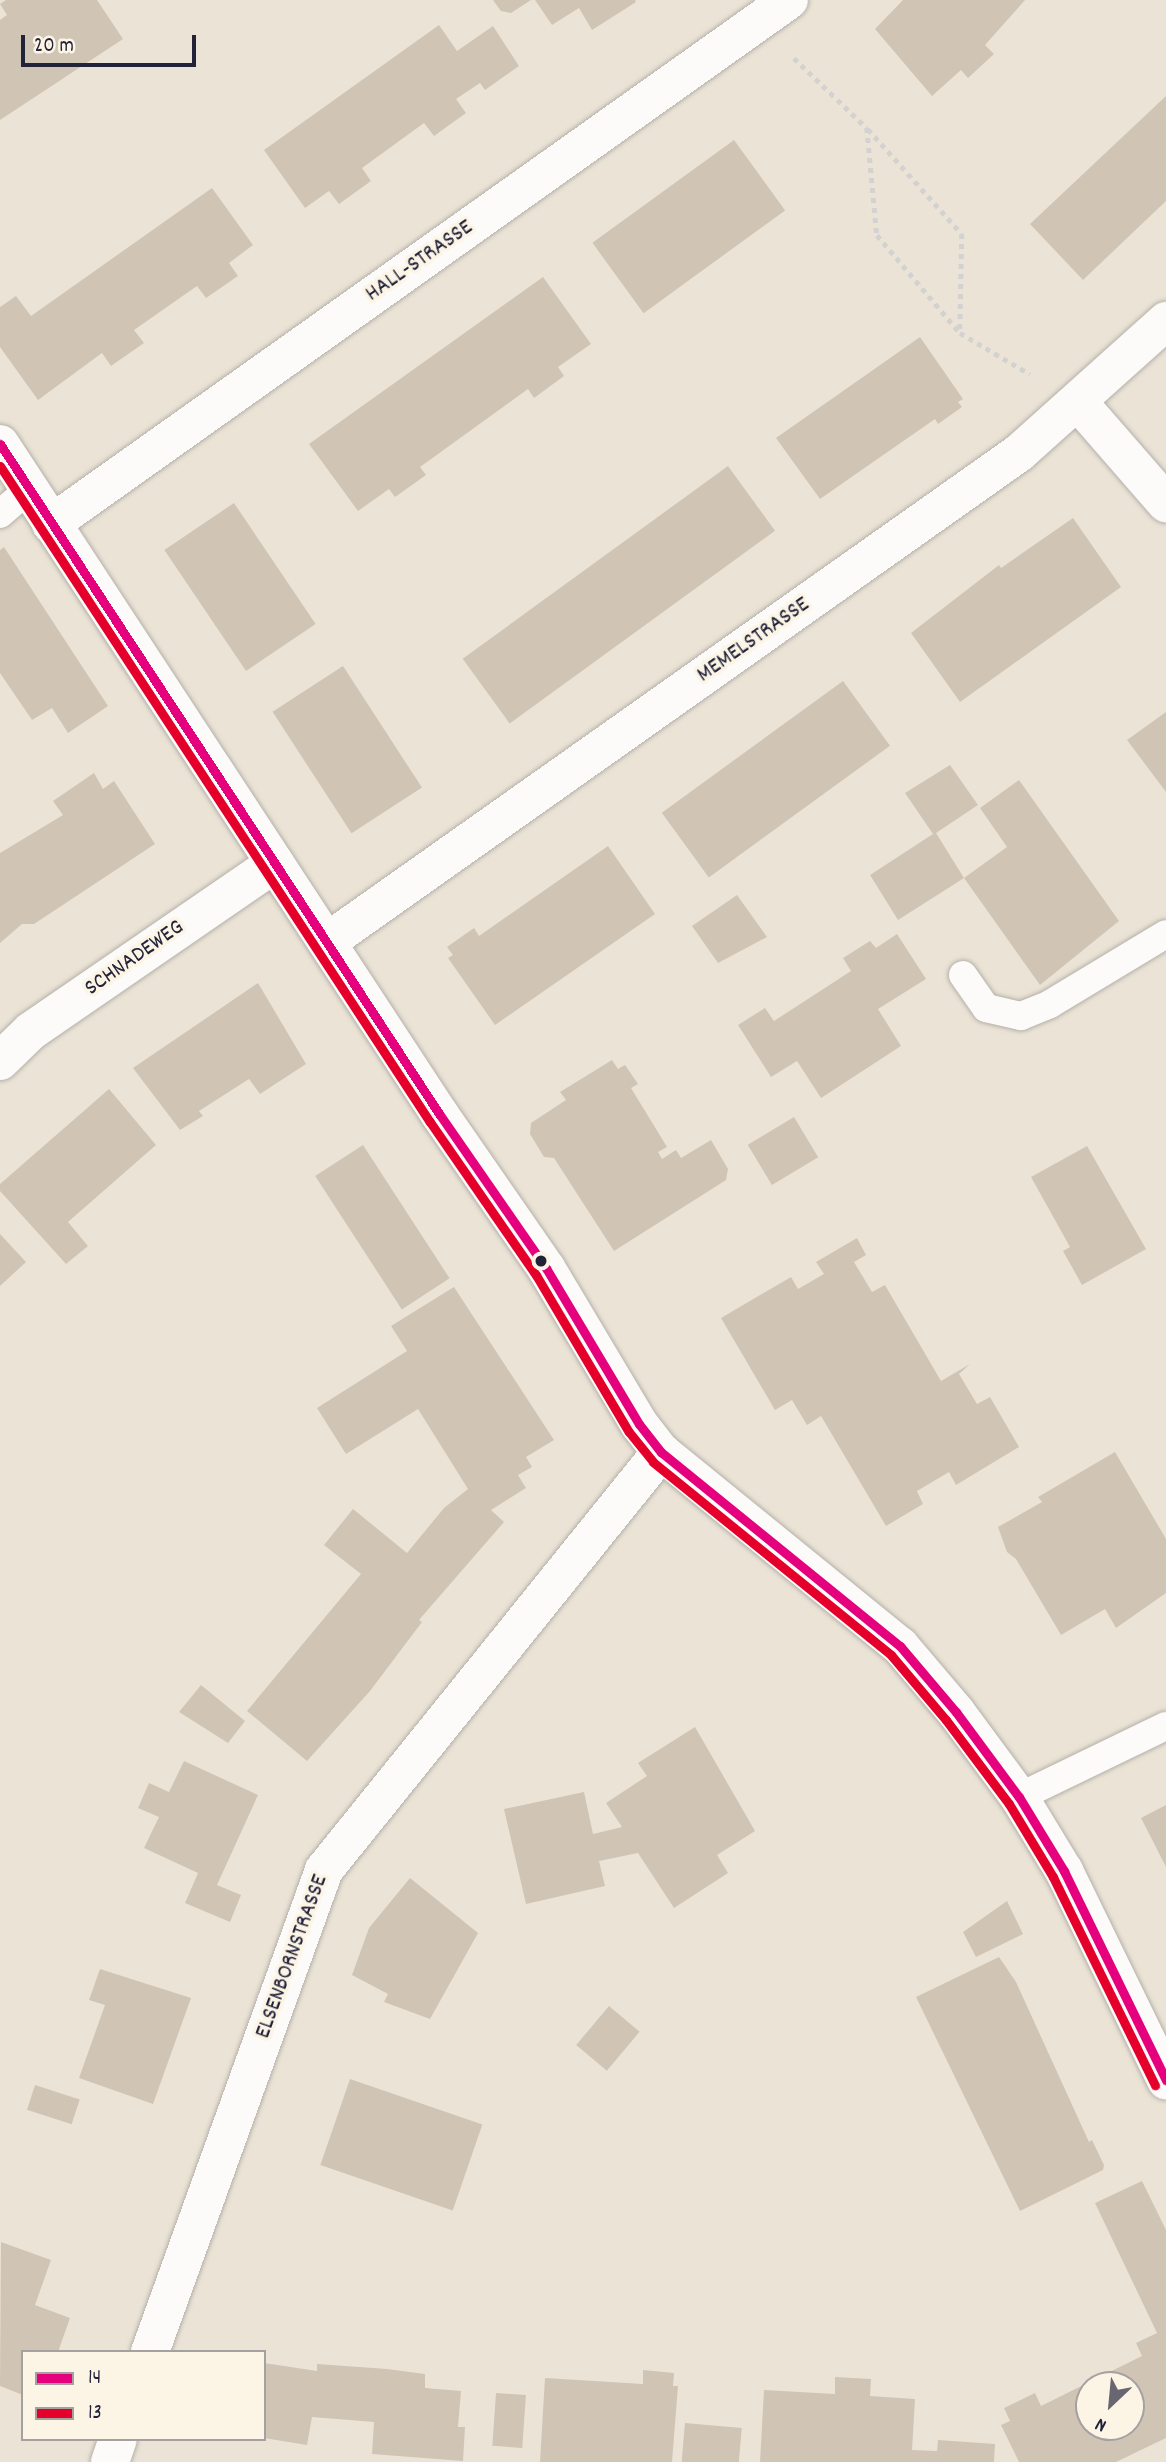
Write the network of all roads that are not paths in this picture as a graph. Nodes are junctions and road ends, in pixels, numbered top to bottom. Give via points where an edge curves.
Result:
1 (789, 0) edge
2 (750, 11) edge
3 (1166, 321) edge
4 (1079, 403) junction
5 (0, 444) edge
6 (29, 489) junction
7 (1166, 503) edge
8 (0, 514) edge
9 (51, 524) junction
10 (275, 863) junction
11 (1166, 934) edge
12 (327, 942) junction
13 (963, 975) dead end
14 (0, 1061) edge
15 (661, 1452) junction
16 (1166, 1726) edge
17 (1019, 1797) junction
18 (1166, 2080) edge
19 (151, 2350) edge
20 (117, 2441) edge
21 (110, 2462) edge

1 - 2 street, HALL-STRASSE
2 - 9 street, HALL-STRASSE
3 - 4 street, MEMELSTRASSE
4 - 7 street
4 - 12 street, MEMELSTRASSE via 1019,453
5 - 6 street
6 - 8 lane
6 - 9 street
9 - 10 street
10 - 12 street
10 - 14 street, SCHNADEWEG via 31,1031
11 - 13 lane via 1021,1016 986,1008
12 - 15 street via 546,1268 639,1424
15 - 17 street via 900,1646
15 - 19 street, ELSENBORNSTRASSE via 324,1870
16 - 17 lane
17 - 18 street via 1064,1871
20 - 21 street

